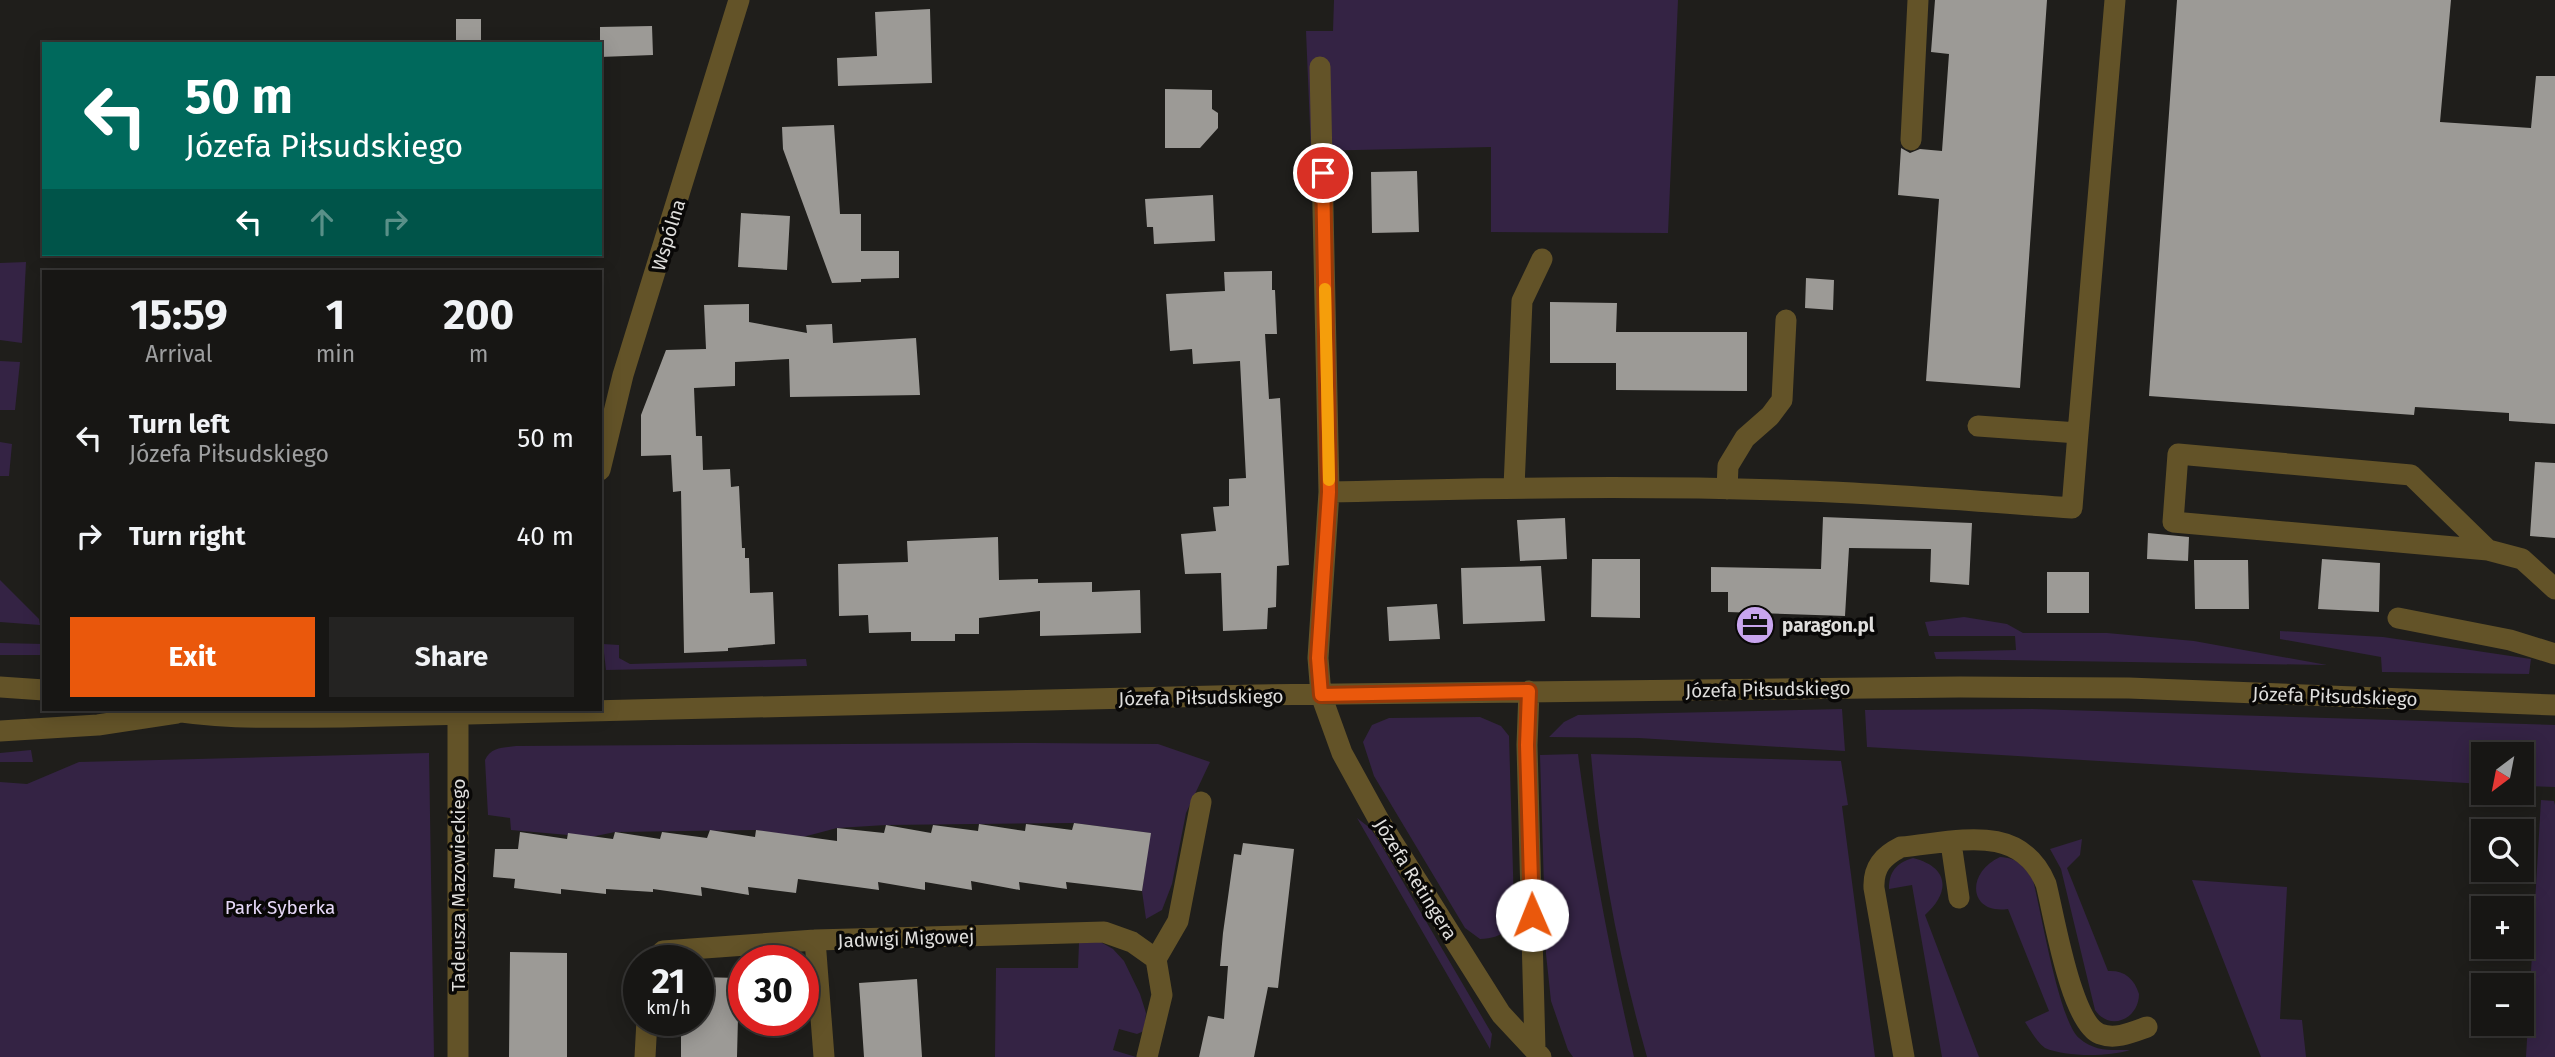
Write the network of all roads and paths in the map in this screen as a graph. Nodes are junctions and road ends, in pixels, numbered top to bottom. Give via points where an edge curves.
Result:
1 (739, 0) edge
2 (1918, 0) edge
3 (2115, 0) edge
4 (1320, 67) dead end
5 (1911, 139) dead end
6 (1542, 259) dead end
7 (1786, 320) dead end
8 (1978, 426) dead end
9 (2078, 433) junction
10 (602, 462) edge
11 (1514, 487) junction
12 (1727, 489) junction
13 (1329, 492) junction
14 (2488, 550) junction
15 (2555, 589) edge
16 (2398, 618) dead end
17 (2555, 654) edge
18 (0, 687) edge
19 (42, 690) edge
20 (1529, 691) junction
21 (1321, 695) junction
22 (2555, 705) edge
23 (602, 710) edge
24 (172, 711) edge
25 (548, 711) edge
26 (342, 713) edge
27 (458, 714) junction
28 (0, 731) edge
29 (1201, 802) dead end
30 (1951, 843) junction
31 (1959, 898) dead end
32 (815, 940) junction
33 (714, 947) edge
34 (1156, 959) junction
35 (2147, 1027) dead end
36 (646, 1036) edge
37 (1532, 1054) edge
38 (458, 1057) edge
39 (645, 1057) edge
40 (824, 1057) edge
41 (1147, 1057) edge
42 (1904, 1057) edge

1 - 10 street, Wspólna via 624,375
2 - 5 street
3 - 9 street
4 - 13 street, Józefa Retingera
6 - 11 street via 1522,301
7 - 12 street via 1783,400 1745,438 1728,466
8 - 9 street
9 - 12 street via 2072,508
11 - 12 street
11 - 13 street
13 - 21 street, Józefa Retingera via 1318,658
14 - 14 street via 2174,522 2178,454 2411,475
14 - 15 street via 2522,559
16 - 17 street via 2510,640
18 - 19 street
20 - 21 street, Józefa Piłsudskiego
20 - 22 street, Józefa Piłsudskiego via 2129,688
20 - 37 street, Józefa Retingera
21 - 23 street, Józefa Piłsudskiego
21 - 37 street, Józefa Retingera via 1342,753 1380,822 1501,1014
24 - 26 street, Józefa Piłsudskiego
24 - 28 street, Józefa Piłsudskiego via 98,725
25 - 27 street, Józefa Piłsudskiego
26 - 27 street, Józefa Piłsudskiego
27 - 38 street, Tadeusza Mazowieckiego
29 - 34 street via 1178,921
30 - 31 street
30 - 35 street via 1993,839 2010,844 2039,866 2075,1002 2085,1023 2100,1034 2121,1036
30 - 42 street via 1901,847 1880,861 1874,876
32 - 33 street, Jadwigi Migowej
32 - 34 street, Jadwigi Migowej via 1104,932 1132,942
32 - 40 street
34 - 41 street via 1162,995
36 - 39 street

